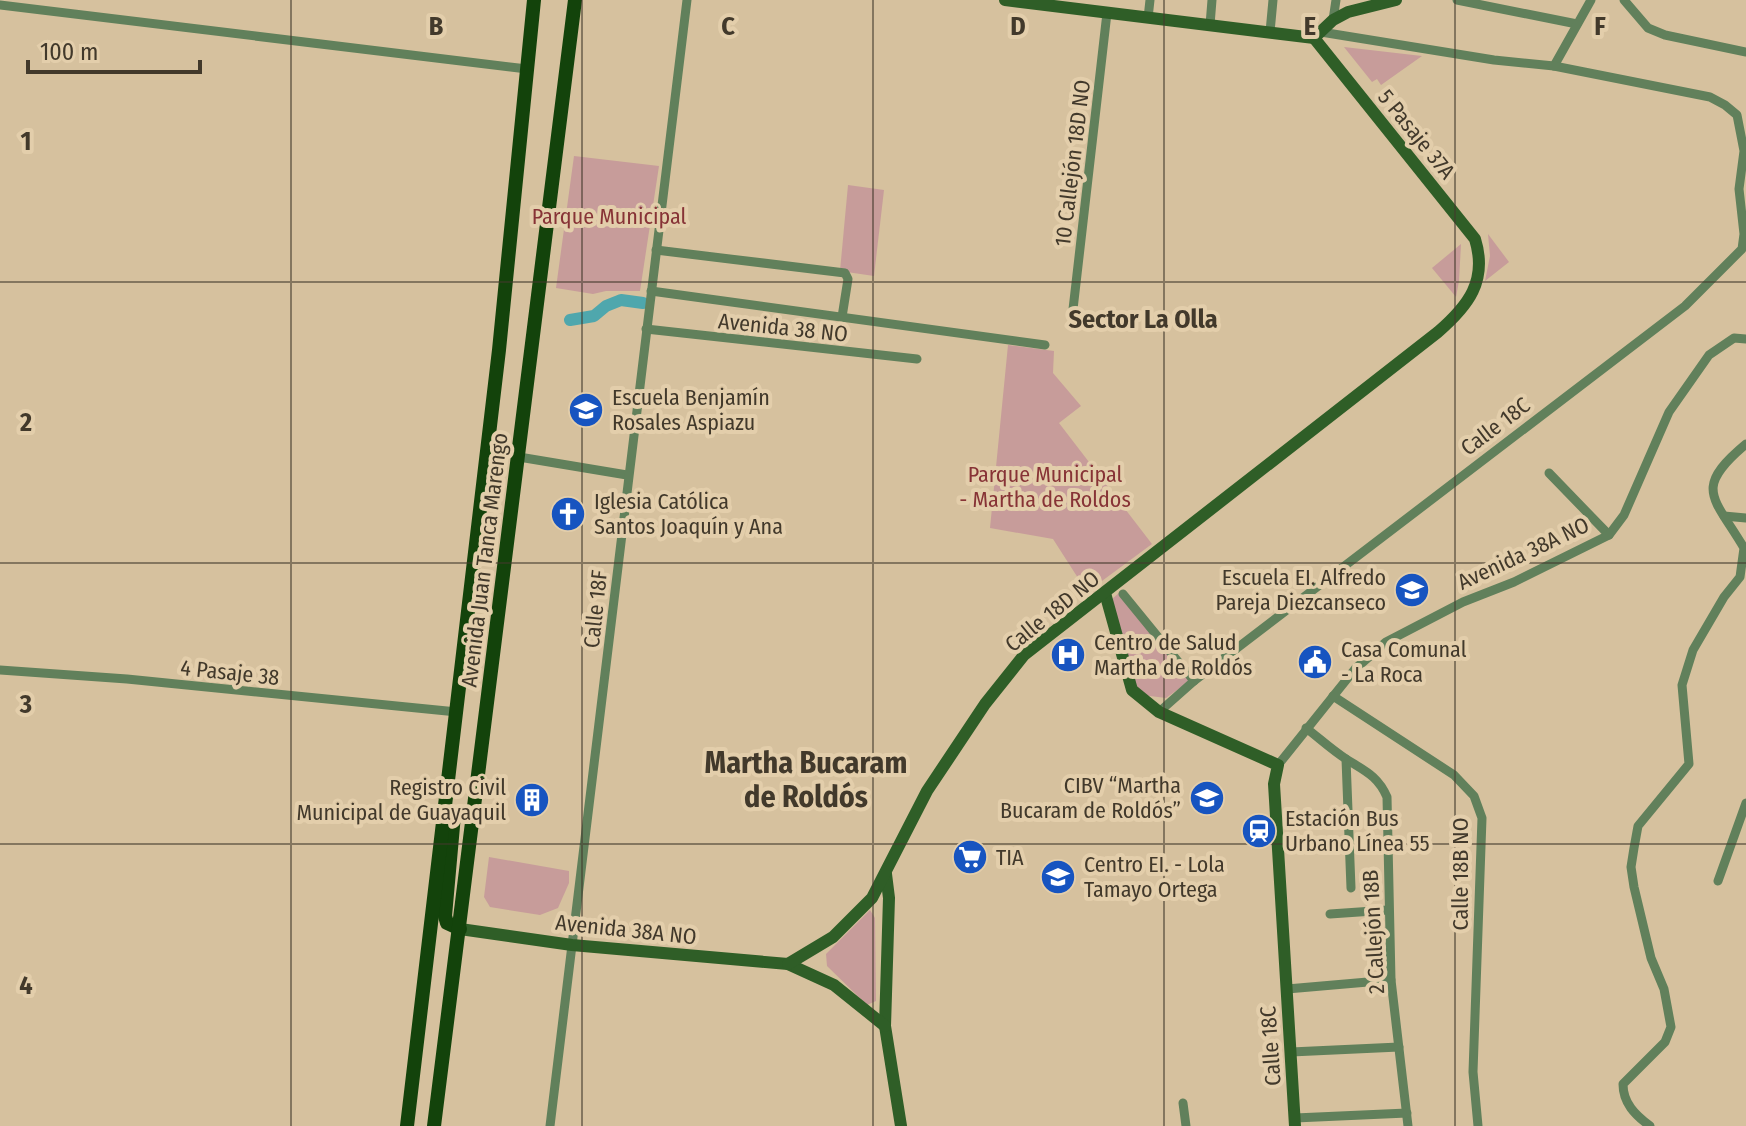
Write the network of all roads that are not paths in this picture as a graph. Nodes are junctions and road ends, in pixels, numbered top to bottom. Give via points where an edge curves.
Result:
1 (534, 0) edge
2 (543, 0) edge
3 (575, 0) edge
4 (687, 0) edge
5 (1005, 0) edge
6 (1150, 0) edge
7 (1212, 0) edge
8 (1273, 0) edge
9 (1335, 0) edge
10 (1396, 0) edge
11 (1457, 0) edge
12 (1591, 0) edge
13 (1624, 0) edge
14 (0, 5) edge
15 (1085, 5) edge
16 (1107, 13) junction
17 (1148, 18) junction
18 (1333, 20) junction
19 (532, 24) junction
20 (1577, 24) junction
21 (1210, 25) junction
22 (1270, 32) junction
23 (1317, 35) junction
24 (1746, 52) edge
25 (1554, 66) junction
26 (527, 69) junction
27 (656, 250) junction
28 (1479, 260) joint
29 (651, 291) junction
30 (842, 317) junction
31 (1072, 318) dead end
32 (646, 329) junction
33 (1746, 339) edge
34 (1045, 345) dead end
35 (917, 359) dead end
36 (1746, 444) edge
37 (519, 457) junction
38 (1549, 473) dead end
39 (627, 475) junction
40 (1724, 516) junction
41 (1746, 518) edge
42 (1609, 535) junction
43 (1105, 593) junction
44 (1123, 594) dead end
45 (0, 670) edge
46 (1194, 681) junction
47 (1333, 696) junction
48 (457, 712) junction
49 (1159, 712) junction
50 (1306, 728) junction
51 (453, 747) junction
52 (1346, 759) junction
53 (1278, 765) junction
54 (1746, 804) edge
55 (886, 874) junction
56 (1718, 881) dead end
57 (1351, 888) dead end
58 (1388, 910) junction
59 (1330, 914) dead end
60 (460, 929) junction
61 (572, 945) junction
62 (788, 964) junction
63 (1391, 980) junction
64 (1287, 989) junction
65 (885, 1026) junction
66 (1399, 1047) junction
67 (1291, 1052) junction
68 (1183, 1103) dead end
69 (1407, 1113) junction
70 (1295, 1122) edge
71 (407, 1126) edge
72 (434, 1126) edge
73 (550, 1126) edge
74 (901, 1126) edge
75 (1186, 1126) edge
76 (1408, 1126) edge
77 (1478, 1126) edge
78 (1650, 1126) edge

1 - 19 main road, Avenida Juan Tanca Marengo
2 - 19 main road
3 - 37 main road, Avenida Juan Tanca Marengo
4 - 27 street, Calle 18F
5 - 15 street
6 - 17 street
7 - 21 street
8 - 22 street
9 - 18 street
10 - 18 street
11 - 20 street
12 - 20 street
13 - 24 street via 1648,28
14 - 26 street
15 - 16 street
16 - 17 street
16 - 31 street, 10 Callejón 18D NO
17 - 21 street
18 - 23 street
19 - 26 main road, Avenida Juan Tanca Marengo
20 - 25 street
21 - 22 street
22 - 23 street
23 - 25 street
23 - 28 street, 5 Pasaje 37A via 1475,239
25 - 46 street, Calle 18C via 1710,97 1737,115 1744,151 1739,189 1742,249 1685,306
26 - 48 main road, Avenida Juan Tanca Marengo
27 - 29 street, Calle 18F
27 - 30 street via 847,275
28 - 43 street, Calle 18D NO via 1471,300 1460,313
29 - 30 street
29 - 32 street, Calle 18F
30 - 34 street
32 - 35 street, Avenida 38 NO
32 - 39 street, Calle 18F
33 - 42 street, Avenida 38A NO via 1734,338 1709,355 1669,412 1624,515
36 - 40 street via 1724,463 1711,486 1714,503
37 - 39 street
37 - 60 main road, Avenida Juan Tanca Marengo
38 - 42 street
39 - 61 street, Calle 18F
40 - 41 street
40 - 78 street via 1744,548 1740,577 1691,656 1682,685 1689,764 1638,826 1631,867 1671,1027 1665,1042 1623,1084 1623,1096
42 - 47 street, Avenida 38A NO via 1386,642
43 - 49 street via 1132,690
43 - 55 street, Calle 18D NO via 1024,655 1001,682 927,791
44 - 46 street
45 - 48 street, 4 Pasaje 38
46 - 49 street, Calle 18C
47 - 50 street
47 - 77 street, Calle 18B NO via 1454,775 1474,796 1482,818 1473,1072
48 - 51 main road, Avenida Juan Tanca Marengo
49 - 53 street
50 - 52 street, 2 Callejón 18B
50 - 53 street
51 - 60 main road via 457,779 445,916
51 - 71 main road, Avenida Juan Tanca Marengo
52 - 57 street
52 - 58 street, 2 Callejón 18B via 1370,772 1387,797
53 - 64 street, Calle 18C via 1274,784
54 - 56 street
55 - 62 street via 854,919
55 - 65 street, Calle 18D NO
58 - 59 street
58 - 63 street, 2 Callejón 18B
60 - 61 street, Avenida 38A NO
60 - 72 main road, Avenida Juan Tanca Marengo
61 - 62 street, Avenida 38A NO
61 - 73 street, Calle 18F
62 - 65 street, Avenida 38A NO via 834,985
63 - 64 street
63 - 66 street, 2 Callejón 18B
64 - 67 street, Calle 18C
65 - 74 street, Calle 18D NO
66 - 67 street
66 - 69 street, 2 Callejón 18B
67 - 70 street, Calle 18C
68 - 75 street
69 - 70 street
69 - 76 street, 2 Callejón 18B

